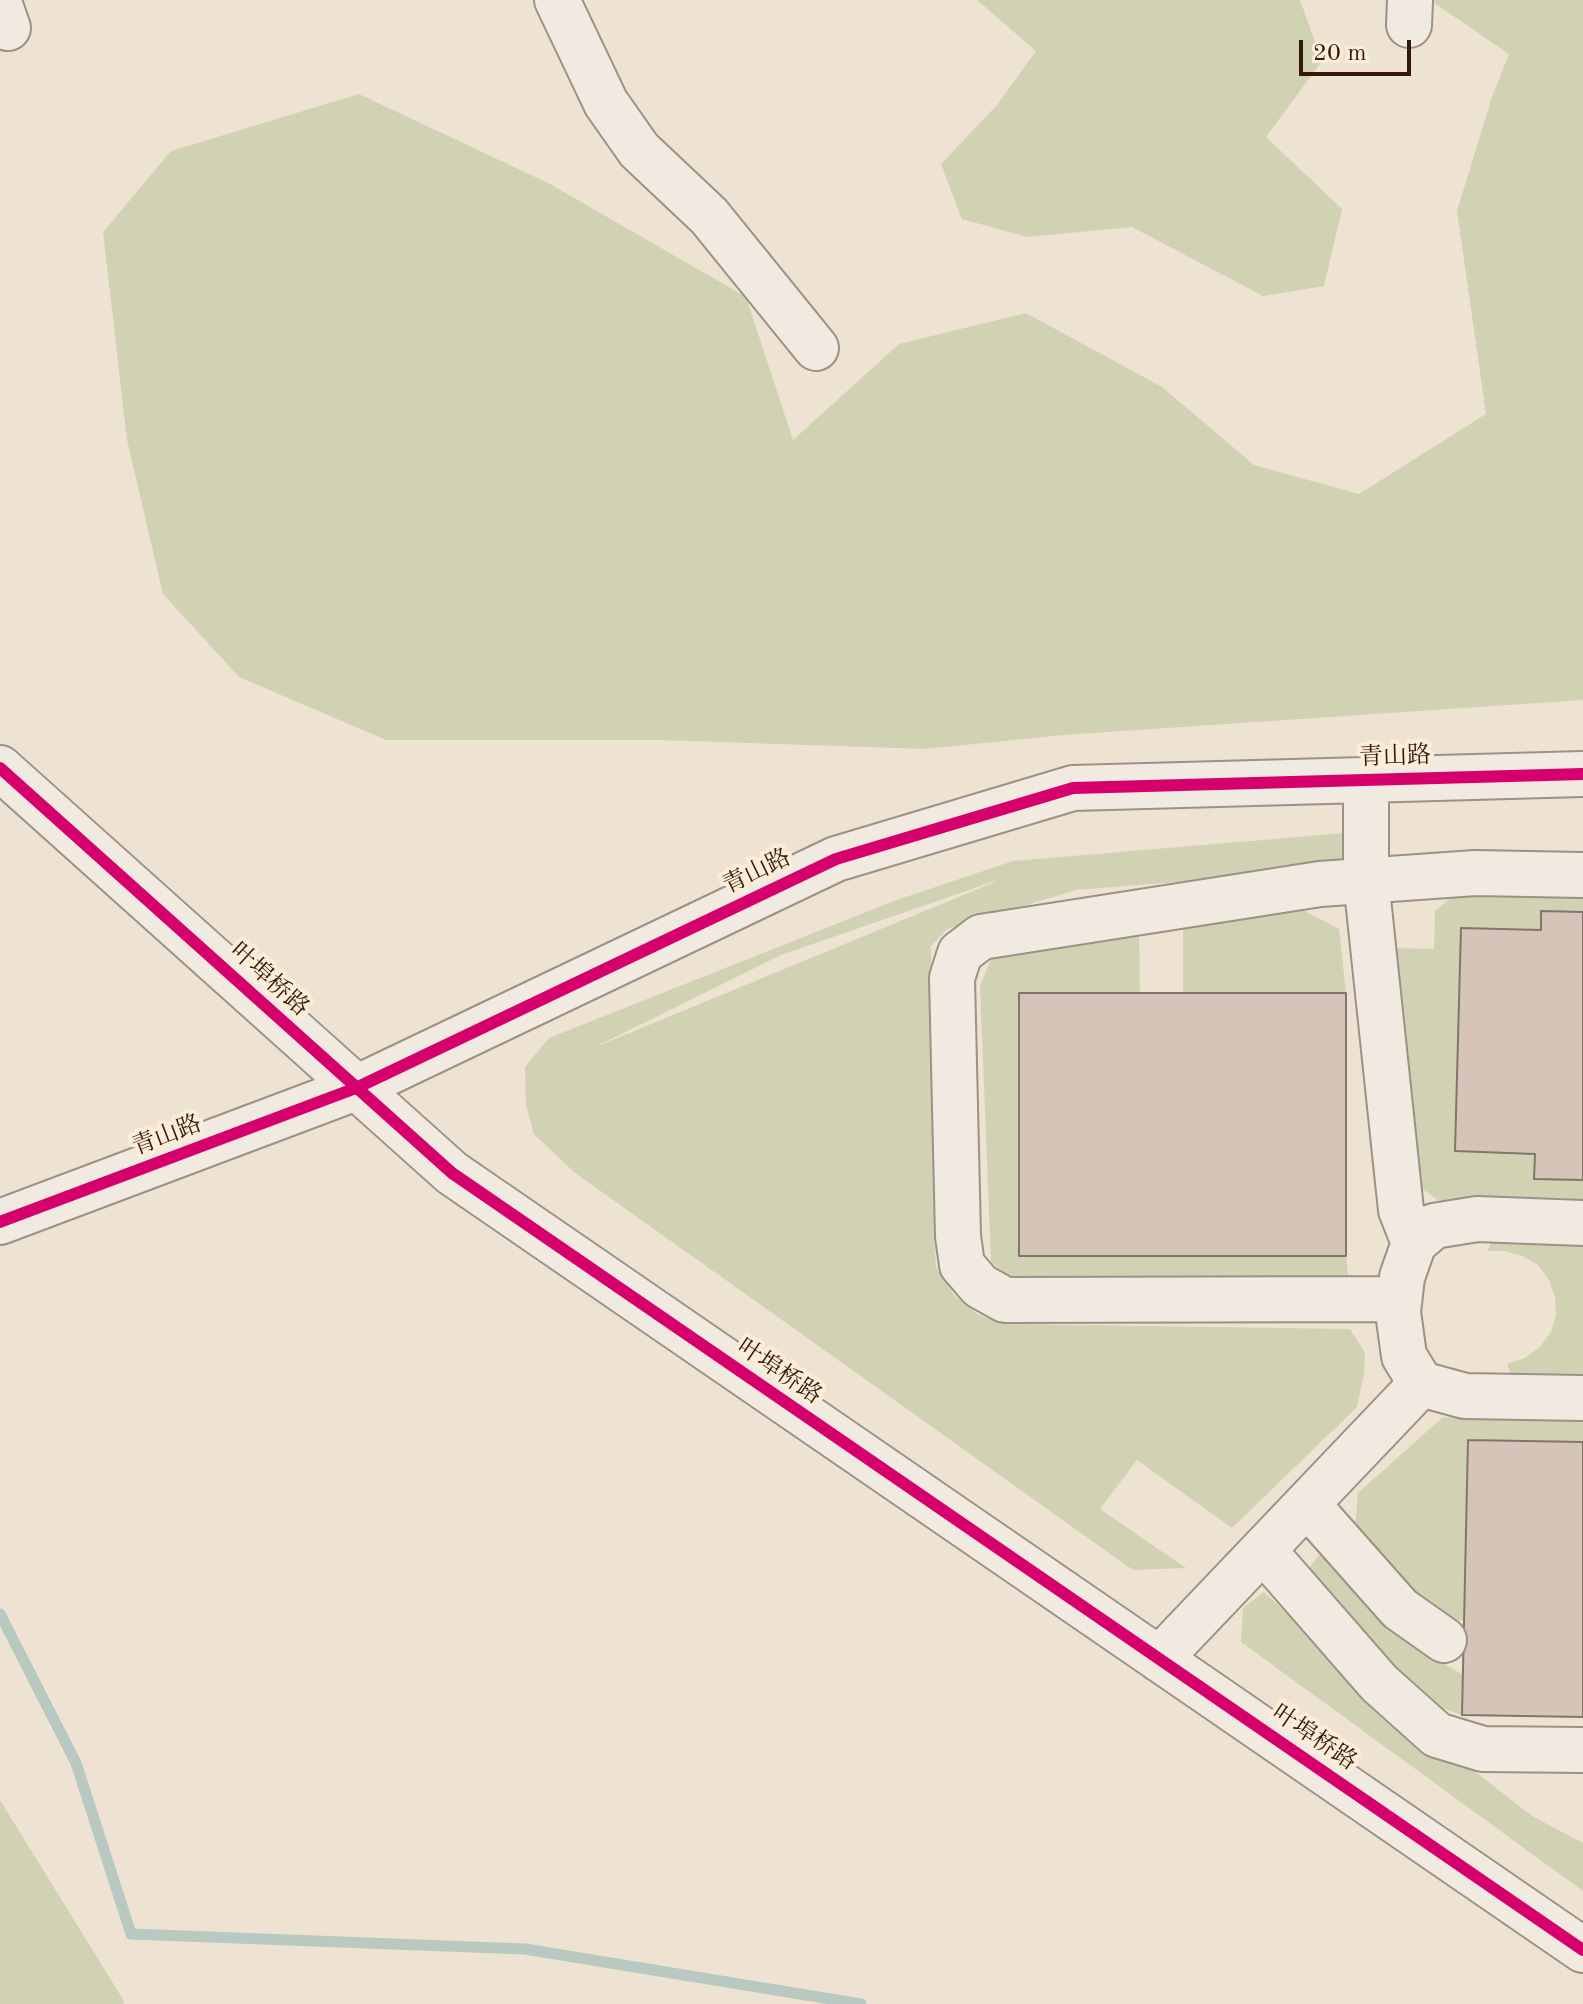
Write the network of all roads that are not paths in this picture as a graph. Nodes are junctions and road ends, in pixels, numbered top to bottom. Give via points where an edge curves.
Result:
1 (557, 0) edge
2 (816, 348) dead end
3 (0, 768) edge
4 (1583, 774) edge
5 (1366, 780) junction
6 (1583, 875) edge
7 (1366, 880) junction
8 (356, 1088) junction
9 (0, 1222) edge
10 (1583, 1223) edge
11 (1414, 1243) junction
12 (1399, 1299) junction
13 (1421, 1384) junction
14 (1583, 1398) edge
15 (1307, 1504) junction
16 (1263, 1550) junction
17 (1444, 1640) dead end
18 (1159, 1659) junction
19 (1583, 1750) edge
20 (1580, 1944) edge

1 - 2 street via 606,103 639,150 709,216
3 - 8 street, 叶埠桥路
4 - 5 street, 青山路
5 - 7 street
5 - 8 street, 青山路 via 1073,788 836,859
6 - 7 street via 1475,873
7 - 11 street via 1401,1210
7 - 12 street via 981,937 960,953 952,978 958,1236 962,1265 980,1286 1005,1300
8 - 9 street, 青山路
8 - 18 street, 叶埠桥路 via 452,1173
10 - 11 street via 1477,1219 1434,1226
11 - 12 street
12 - 13 street via 1404,1356
13 - 14 street via 1465,1396
13 - 15 street
15 - 16 street
15 - 17 street via 1400,1609
16 - 18 street
16 - 19 street via 1379,1683 1437,1735 1483,1749
18 - 20 street, 叶埠桥路

